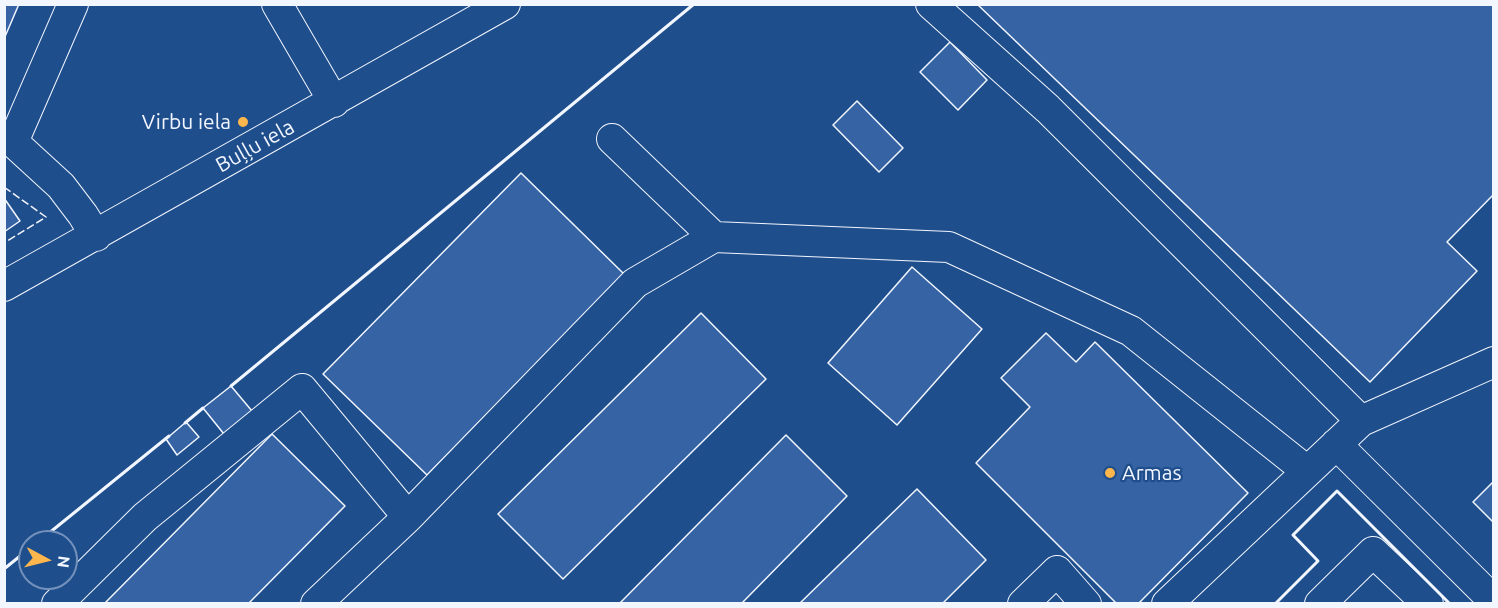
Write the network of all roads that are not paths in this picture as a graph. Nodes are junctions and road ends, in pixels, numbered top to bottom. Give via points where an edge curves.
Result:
1 (73, 4) edge
2 (277, 4) edge
3 (505, 4) edge
4 (931, 4) edge
5 (334, 102) junction
6 (9, 139) edge
7 (612, 139) dead end
8 (96, 236) junction
9 (714, 237) junction
10 (4, 286) edge
11 (1494, 362) edge
12 (1361, 421) junction
13 (1336, 444) junction
14 (1307, 471) junction
15 (408, 517) junction
16 (1494, 601) edge
17 (57, 603) edge
18 (316, 603) edge
19 (1023, 603) edge
20 (1086, 603) edge
21 (1167, 603) edge
22 (1320, 603) edge
23 (1428, 603) edge

1 - 6 street
2 - 5 street
3 - 5 street, Buļļu iela
4 - 12 street via 1048,110
5 - 8 street, Buļļu iela
6 - 8 street via 61,186
7 - 9 street
8 - 10 street, Buļļu iela
9 - 14 street via 949,247 1131,331
9 - 15 street via 636,283
11 - 12 street
12 - 13 street
13 - 14 street
13 - 16 street
14 - 21 street
15 - 17 street via 302,389 145,517
15 - 18 street
19 - 20 street via 1057,571
22 - 23 street via 1373,552

